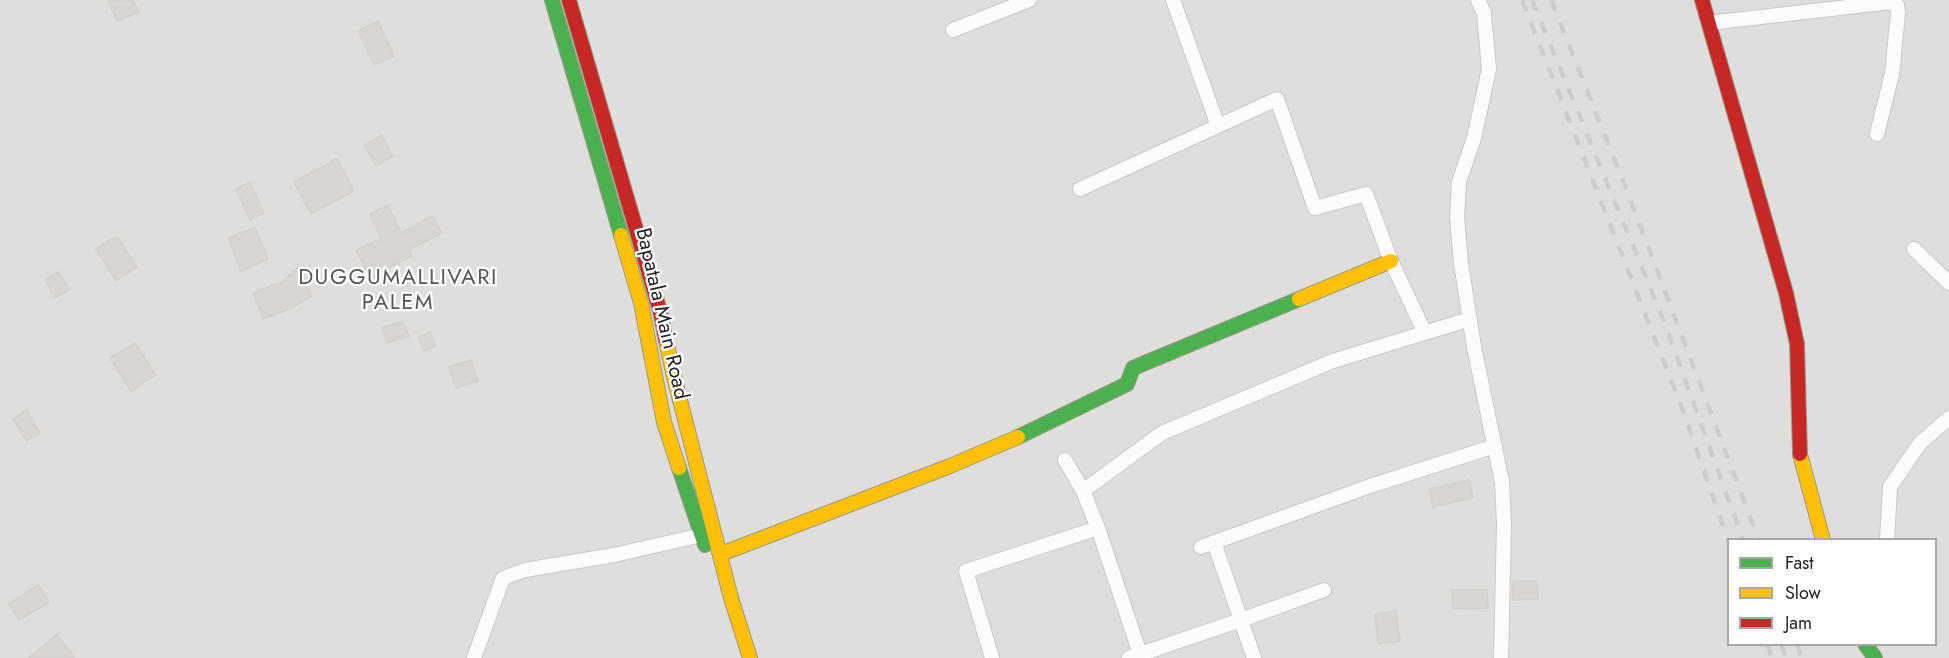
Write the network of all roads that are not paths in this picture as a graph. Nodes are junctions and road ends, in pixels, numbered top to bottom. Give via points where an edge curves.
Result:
1 (552, 0) edge
2 (569, 0) edge
3 (1029, 0) edge
4 (1173, 0) edge
5 (1478, 0) edge
6 (1702, 0) edge
7 (1709, 23) junction
8 (953, 30) dead end
9 (1218, 126) junction
10 (1877, 134) dead end
11 (1080, 189) dead end
12 (1914, 249) dead end
13 (1391, 261) junction
14 (1949, 283) edge
15 (1470, 319) junction
16 (1425, 333) junction
17 (1949, 418) edge
18 (1495, 446) junction
19 (1065, 460) dead end
20 (1083, 491) junction
21 (1098, 528) junction
22 (708, 532) junction
23 (1822, 538) edge
24 (1887, 538) edge
25 (720, 554) junction
26 (1324, 590) dead end
27 (731, 598) junction
28 (1241, 620) junction
29 (1866, 646) edge
30 (1135, 656) edge
31 (474, 658) edge
32 (750, 658) edge
33 (992, 658) edge
34 (1254, 658) edge
35 (1501, 658) edge
36 (1875, 658) edge

1 - 22 main road, Bapatala Main Road via 641,303 664,422
2 - 22 main road, Bapatala Main Road via 660,311
3 - 8 street
4 - 9 street
5 - 15 street via 1484,13 1489,69 1474,138 1459,182 1457,217
6 - 7 main road
7 - 10 street via 1891,2 1897,5 1892,74
7 - 23 main road via 1786,293 1797,344 1799,452
9 - 11 street
9 - 13 street via 1277,99 1315,208 1366,194
12 - 14 street
13 - 16 street
13 - 25 main road via 1133,368 1127,384 951,466
15 - 16 street
15 - 18 street
16 - 20 street via 1333,361 1162,433
17 - 24 street via 1920,443 1890,487
18 - 28 street via 1208,545
18 - 35 street via 1504,524
19 - 20 street
20 - 21 street
21 - 30 street
21 - 33 street via 966,572
22 - 25 main road, Bapatala Main Road
22 - 27 main road, Bapatala Main Road via 715,576
22 - 31 street via 503,578
25 - 27 main road, Bapatala Main Road
26 - 28 street
27 - 32 main road, Bapatala Main Road
28 - 30 street
28 - 34 street
29 - 36 main road

